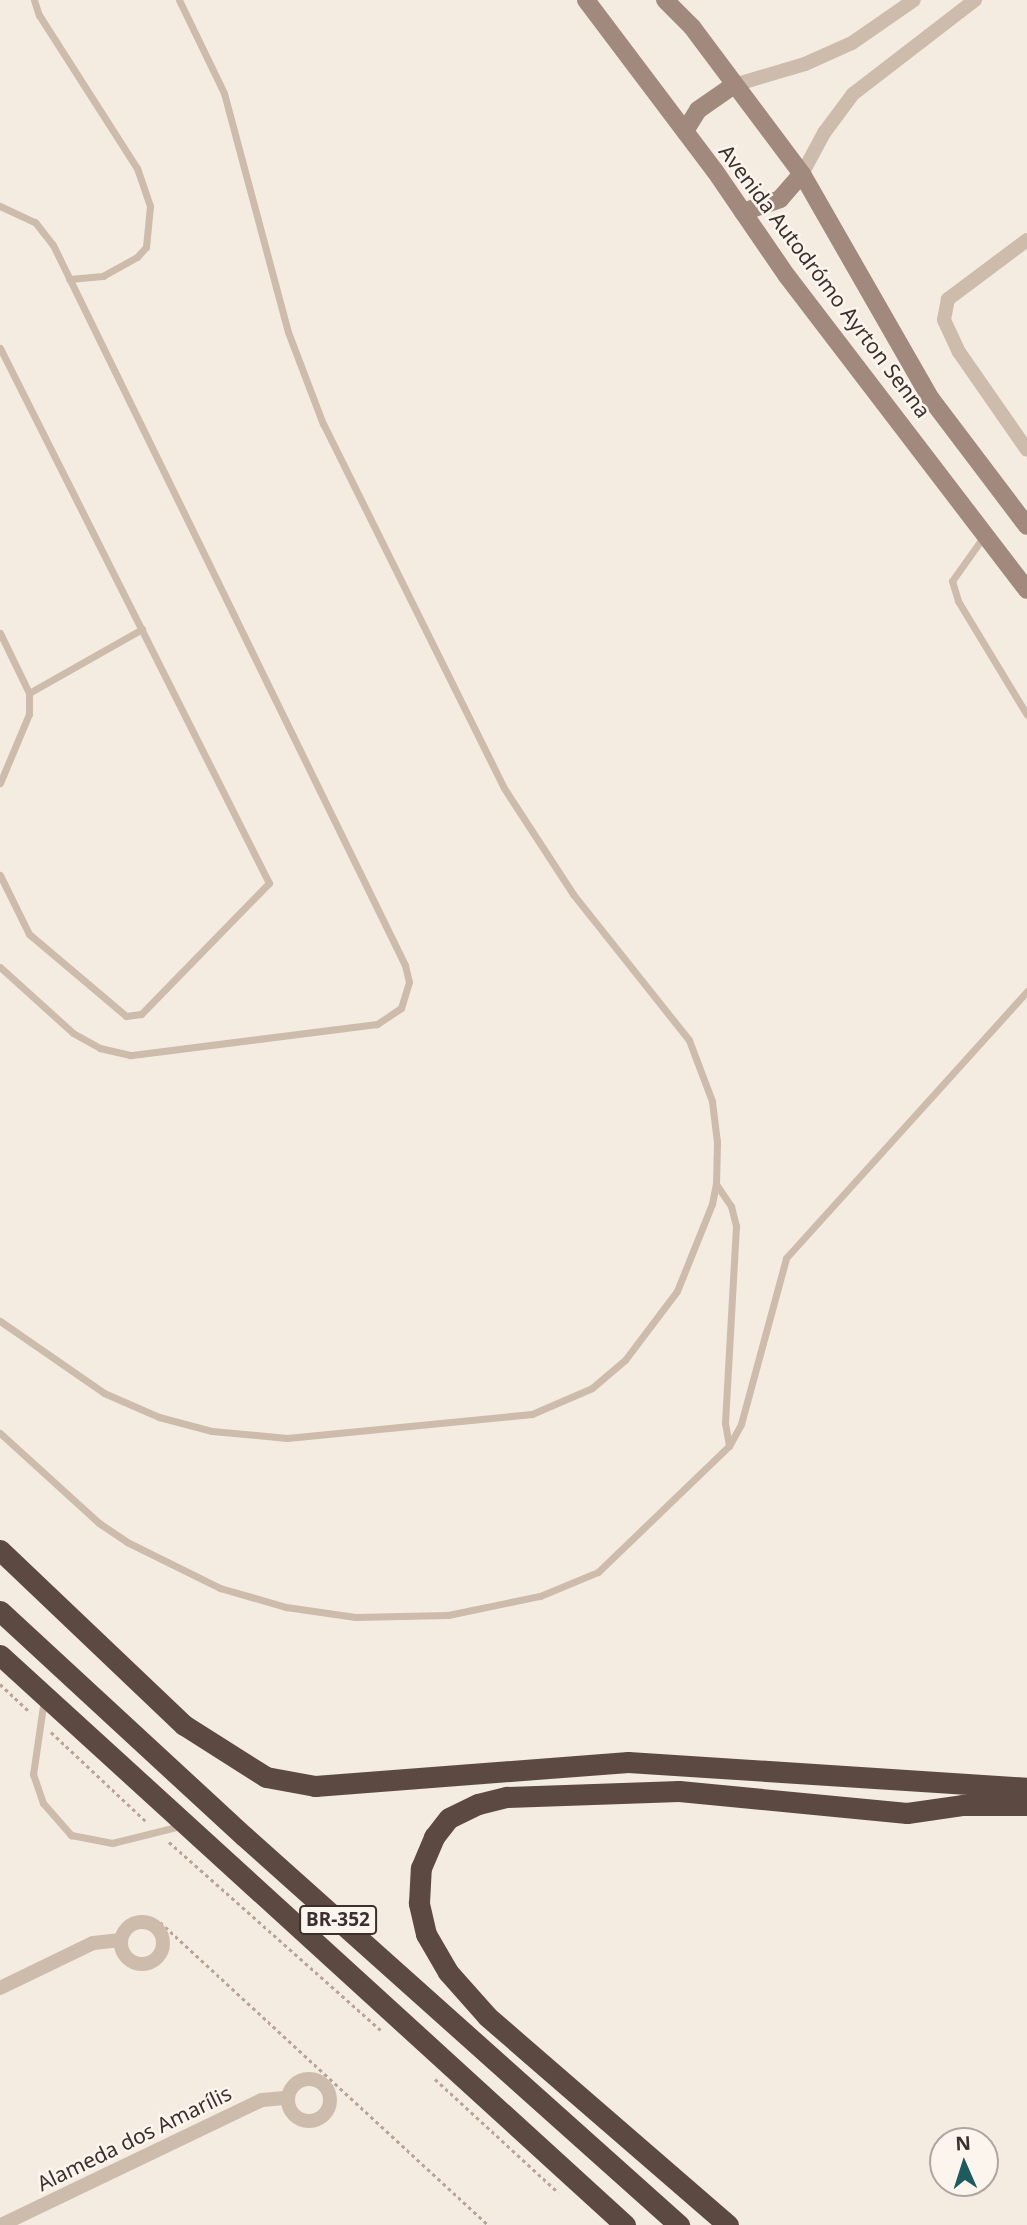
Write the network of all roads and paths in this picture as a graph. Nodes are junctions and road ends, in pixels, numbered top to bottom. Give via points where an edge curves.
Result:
1 (34, 0) edge
2 (179, 0) edge
3 (586, 0) edge
4 (665, 0) edge
5 (915, 0) edge
6 (975, 0) edge
7 (734, 85) junction
8 (685, 131) junction
9 (802, 174) junction
10 (0, 206) edge
11 (743, 212) junction
12 (1027, 240) edge
13 (69, 279) junction
14 (0, 348) edge
15 (3, 360) edge
16 (1027, 450) edge
17 (1027, 526) edge
18 (985, 534) junction
19 (1027, 590) edge
20 (142, 629) junction
21 (0, 634) edge
22 (29, 693) junction
23 (1027, 715) edge
24 (0, 783) edge
25 (0, 875) edge
26 (0, 967) edge
27 (1027, 991) edge
28 (716, 1184) junction
29 (0, 1321) edge
30 (0, 1433) edge
31 (729, 1446) junction
32 (0, 1550) edge
33 (0, 1611) edge
34 (0, 1655) edge
35 (0, 1684) edge
36 (45, 1695) junction
37 (40, 1721) junction
38 (1027, 1788) edge
39 (1027, 1805) edge
40 (186, 1825) junction
41 (158, 1832) junction
42 (146, 1923) junction
43 (121, 1940) junction
44 (0, 1988) edge
45 (390, 2038) dead end
46 (428, 2073) dead end
47 (287, 2098) dead end
48 (565, 2198) dead end
49 (1, 2225) edge
50 (488, 2225) edge
51 (625, 2225) edge
52 (679, 2225) edge
53 (728, 2225) edge

1 - 13 lane via 39,15 137,168 150,206 146,247 137,257 103,276
2 - 28 lane via 224,93 288,332 323,424 504,788 573,894 689,1040 706,1080 716,1122
3 - 8 street, Avenida Autodrómo Ayrton Senna
4 - 7 street, Avenida Autodrómo Ayrton Senna via 692,27
5 - 7 street via 852,43 805,64
6 - 9 street via 853,94
7 - 8 street via 698,110
7 - 9 street, Avenida Autodrómo Ayrton Senna
8 - 11 street, Avenida Autodrómo Ayrton Senna
9 - 11 street via 780,199
9 - 17 street, Avenida Autodrómo Ayrton Senna via 916,375
10 - 13 lane via 26,216 42,229
11 - 18 street, Avenida Autodrómo Ayrton Senna
12 - 16 street via 948,299 944,320 959,352
13 - 26 lane via 405,965 408,991 394,1015 377,1024 130,1055 100,1048 73,1034
14 - 15 lane
15 - 20 lane
18 - 19 street, Avenida Autodrómo Ayrton Senna
18 - 23 lane via 952,581 964,612
20 - 22 lane
20 - 25 lane via 269,883 141,1014 127,1016 29,934
21 - 22 lane
22 - 24 lane via 29,714
27 - 31 lane via 786,1258 741,1424
28 - 29 lane via 677,1291 625,1360 583,1393 532,1414 288,1438 212,1431 159,1417 104,1393
28 - 31 lane via 731,1206 736,1226 725,1423
30 - 31 lane via 99,1523 178,1570 286,1607 386,1618 448,1615 510,1604 598,1572
32 - 38 highway via 184,1725 266,1777 315,1786 628,1762
33 - 52 highway, BR-352
34 - 36 highway, BR-352
35 - 37 path
36 - 37 lane
36 - 40 highway, BR-352
37 - 41 path
37 - 41 lane via 33,1774 43,1804 71,1835 112,1843
39 - 53 highway via 963,1805 907,1813 679,1791 507,1797 449,1818 434,1837 421,1868 419,1903 426,1934 448,1972 487,2016
40 - 41 lane
40 - 51 highway, BR-352
41 - 45 path
42 - 43 street via 133,1924
42 - 43 street via 158,1929 163,1941 156,1960 135,1963 124,1954
42 - 50 path via 160,1922
43 - 44 street via 93,1943
46 - 48 path
47 - 49 street, Alameda dos Amarílis via 262,2100

